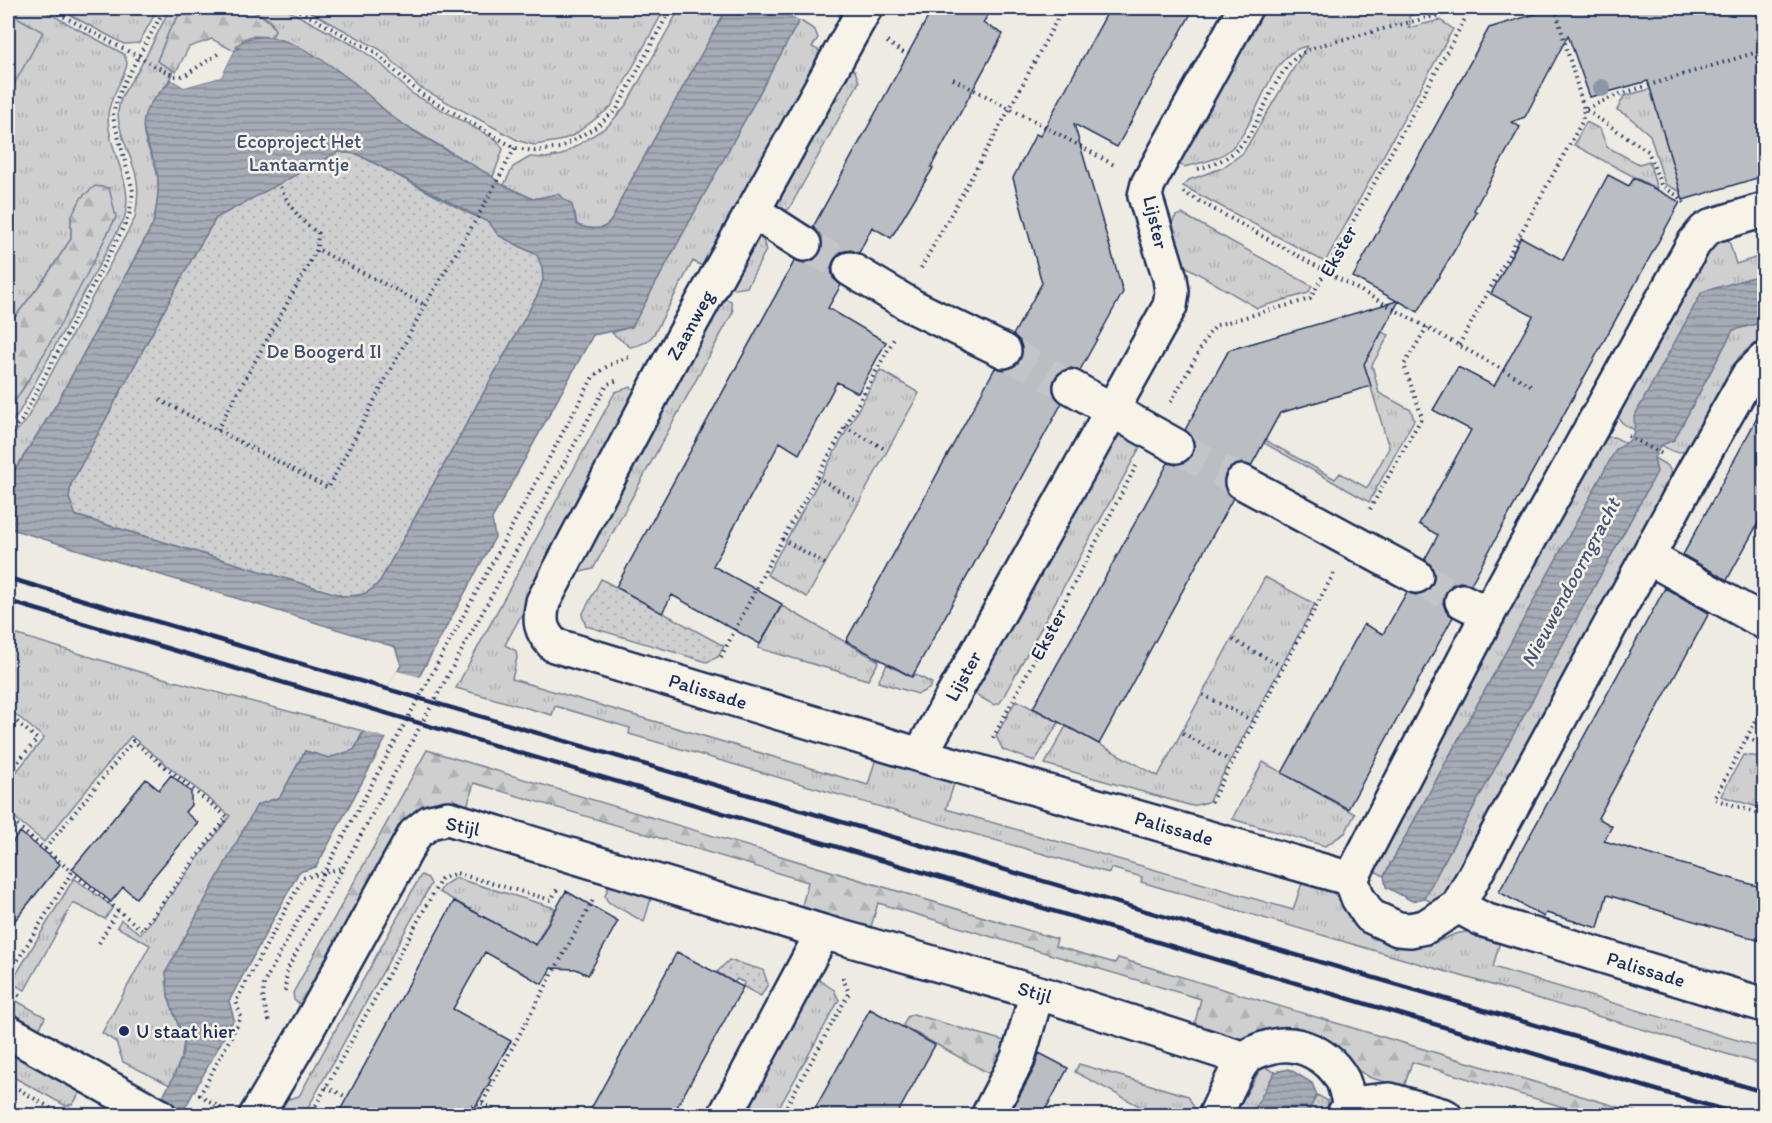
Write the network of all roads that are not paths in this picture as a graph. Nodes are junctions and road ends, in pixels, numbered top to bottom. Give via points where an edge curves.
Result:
1 (865, 8) edge
2 (1245, 8) edge
3 (1764, 210) edge
4 (753, 211) junction
5 (804, 244) tunnel mouth
6 (850, 269) tunnel mouth
7 (1004, 351) tunnel mouth
8 (1764, 360) edge
9 (1071, 387) tunnel mouth
10 (1111, 409) junction
11 (1165, 440) tunnel mouth
12 (1242, 482) tunnel mouth
13 (1648, 557) junction
14 (1416, 576) tunnel mouth
15 (1764, 622) edge
16 (554, 645) joint
17 (920, 755) junction
18 (1351, 879) junction
19 (1458, 906) junction
20 (824, 932) junction
21 (1037, 993) junction
22 (1764, 1005) edge
23 (8, 1032) edge
24 (1245, 1059) junction
25 (1346, 1110) edge
26 (160, 1116) edge
27 (256, 1116) edge
28 (725, 1116) edge
29 (988, 1116) edge
30 (1215, 1116) edge
31 (1445, 1116) edge

1 - 4 street, Zaanweg
2 - 10 street, Lijster via 1158,184 1145,196 1170,278 1170,306
3 - 18 street via 1714,225 1694,243 1475,608
4 - 5 street
4 - 16 street, Zaanweg via 543,602 540,620 544,635
6 - 7 street via 907,303
8 - 13 street via 1748,376
9 - 10 street
10 - 11 street
10 - 17 street, Lijster
12 - 14 street
13 - 15 street
13 - 19 street
16 - 17 street, Palissade
17 - 18 street, Palissade
18 - 19 street via 1370,916 1398,929 1425,927
19 - 22 street, Palissade via 1484,920
20 - 21 street, Stijl
20 - 27 street, Stijl via 448,818 430,822 415,834
20 - 28 street
21 - 24 street, Stijl
21 - 29 street via 1018,1058
23 - 26 street
24 - 25 street via 1281,1044 1302,1046 1316,1053 1343,1081
24 - 30 street
25 - 31 street via 1390,1100

